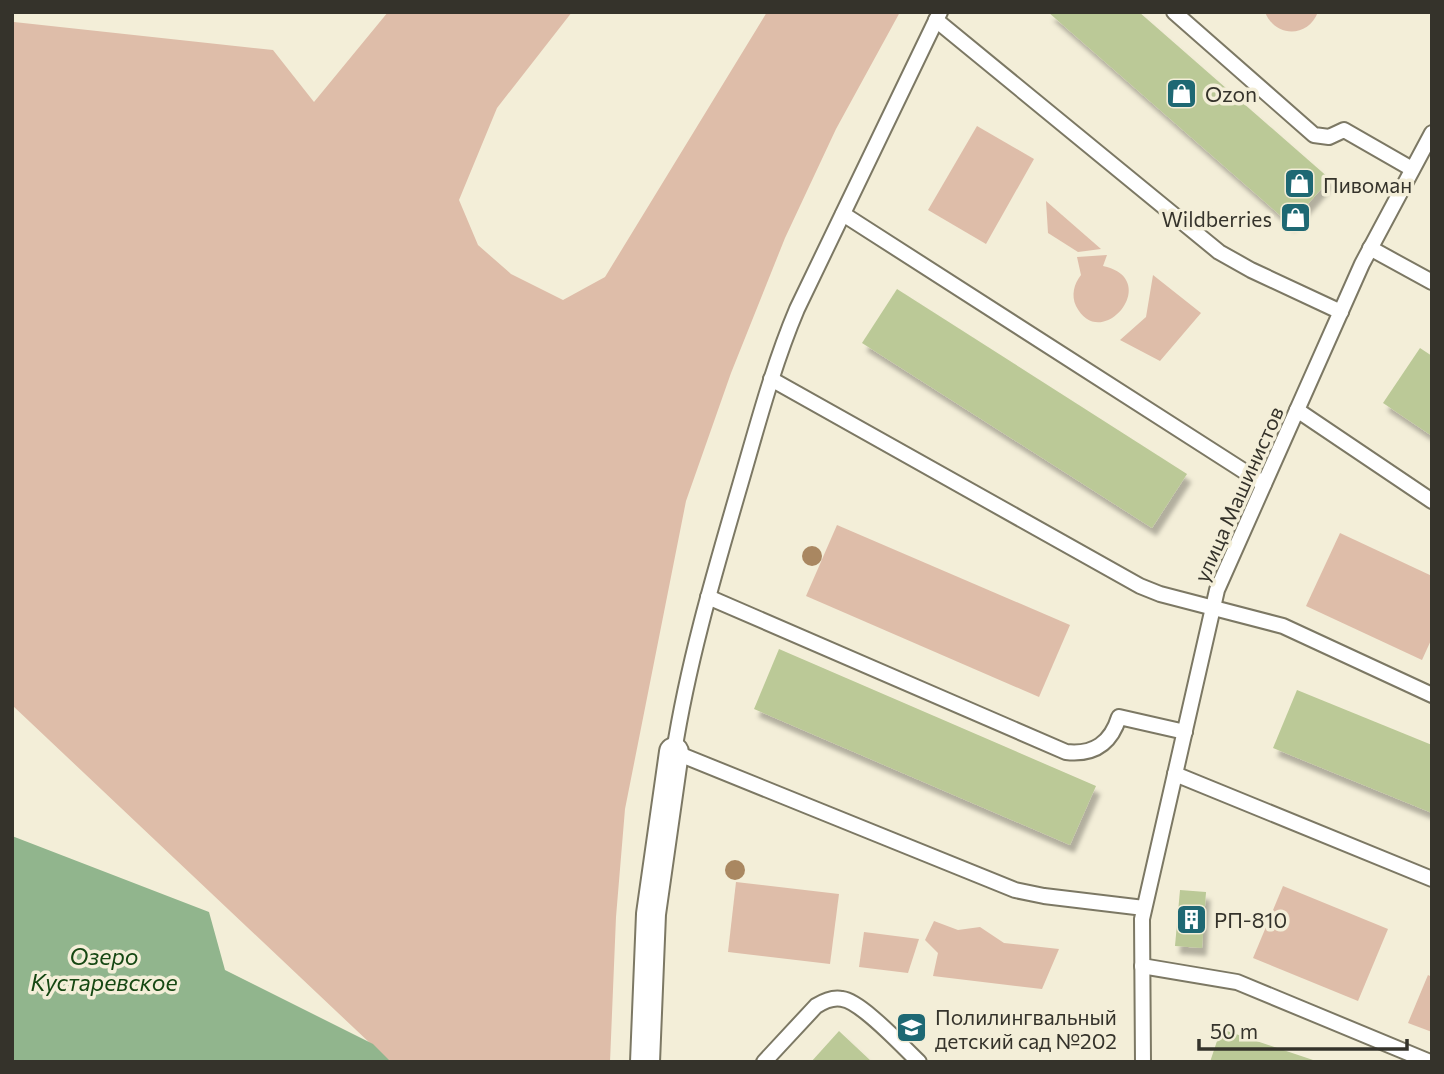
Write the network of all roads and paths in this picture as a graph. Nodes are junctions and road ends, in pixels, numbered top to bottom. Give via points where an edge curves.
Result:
1 (1174, 12) edge
2 (938, 16) edge
3 (1432, 133) edge
4 (1412, 169) junction
5 (843, 214) junction
6 (1370, 248) junction
7 (1432, 282) edge
8 (1341, 312) junction
9 (771, 379) junction
10 (1297, 410) junction
11 (1264, 484) junction
12 (1432, 501) edge
13 (708, 597) junction
14 (1214, 607) junction
15 (1432, 695) edge
16 (1185, 732) junction
17 (674, 752) junction
18 (1175, 774) junction
19 (1432, 879) edge
20 (1144, 908) junction
21 (1142, 966) junction
22 (645, 1062) edge
23 (764, 1062) edge
24 (919, 1062) edge
25 (1143, 1062) edge
26 (1430, 1062) edge

1 - 4 lane via 1314,135 1329,137 1345,130
2 - 5 lane
2 - 8 lane via 1219,252
3 - 4 lane, улица Машинистов
4 - 6 lane, улица Машинистов
5 - 9 lane via 797,309
5 - 11 lane
6 - 7 lane
6 - 8 lane, улица Машинистов
8 - 10 lane, улица Машинистов
9 - 13 lane
9 - 14 lane via 1140,586
10 - 11 lane, улица Машинистов
10 - 12 lane
11 - 14 lane, улица Машинистов
13 - 16 lane via 1066,752 1098,748 1115,731 1119,717
13 - 17 lane
14 - 15 lane via 1283,626
14 - 16 lane, улица Машинистов
16 - 18 lane, улица Машинистов
17 - 20 lane via 1016,890
17 - 22 street via 651,914
18 - 19 lane
18 - 20 lane, улица Машинистов
20 - 21 lane, улица Машинистов
21 - 25 lane, улица Машинистов
21 - 26 lane via 1237,982
23 - 24 lane via 816,1006 842,999 859,1007

